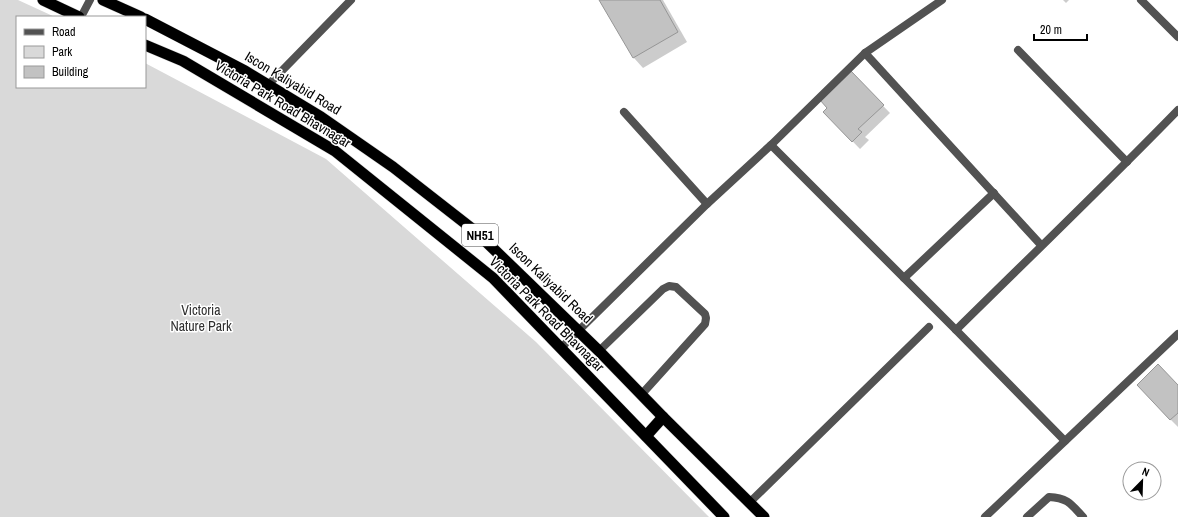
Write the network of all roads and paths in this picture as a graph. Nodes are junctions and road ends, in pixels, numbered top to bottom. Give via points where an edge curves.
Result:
1 (43, 0) edge
2 (90, 0) edge
3 (103, 0) edge
4 (351, 0) edge
5 (942, 0) edge
6 (1141, 0) edge
7 (78, 16) edge
8 (81, 16) edge
9 (139, 16) edge
10 (146, 20) edge
11 (1178, 37) edge
12 (146, 45) edge
13 (1018, 50) dead end
14 (865, 53) junction
15 (268, 85) junction
16 (1178, 110) edge
17 (624, 112) dead end
18 (770, 145) junction
19 (1127, 162) junction
20 (994, 193) junction
21 (707, 204) junction
22 (1041, 245) junction
23 (904, 278) junction
24 (929, 327) dead end
25 (956, 330) junction
26 (578, 331) junction
27 (1178, 334) edge
28 (561, 348) junction
29 (599, 351) junction
30 (641, 394) junction
31 (663, 417) junction
32 (646, 436) junction
33 (1065, 441) junction
34 (749, 502) junction
35 (724, 517) edge
36 (764, 517) edge
37 (985, 517) edge
38 (1027, 517) edge
39 (1083, 517) edge

1 - 7 highway
2 - 8 street
3 - 9 highway
4 - 15 street
5 - 14 street
6 - 11 street
10 - 15 highway, Iscon Kaliyabid Road / NH51
12 - 28 highway, Victoria Park Road Bhavnagar / NH51 via 183,61 335,151 493,278
13 - 19 street
14 - 18 street
14 - 20 street
15 - 26 highway, Iscon Kaliyabid Road / NH51 via 321,117 386,162 475,231
16 - 19 street
17 - 21 street
18 - 21 street
18 - 23 street
19 - 22 street
20 - 22 street
20 - 23 street
21 - 26 street
22 - 25 street
23 - 25 street
24 - 34 street
25 - 33 street
26 - 28 street
26 - 29 highway, Iscon Kaliyabid Road / NH51
27 - 33 street
28 - 32 highway, Victoria Park Road Bhavnagar / NH51
29 - 30 highway, Iscon Kaliyabid Road / NH51
29 - 30 street via 669,286 676,286 705,314 705,324
30 - 31 highway, Iscon Kaliyabid Road / NH51
31 - 32 highway
31 - 34 highway, Iscon Kaliyabid Road / NH51
32 - 35 highway, Victoria Park Road Bhavnagar / NH51
33 - 37 street
34 - 36 highway, Iscon Kaliyabid Road / NH51
38 - 39 street via 1049,497 1059,497 1069,502

